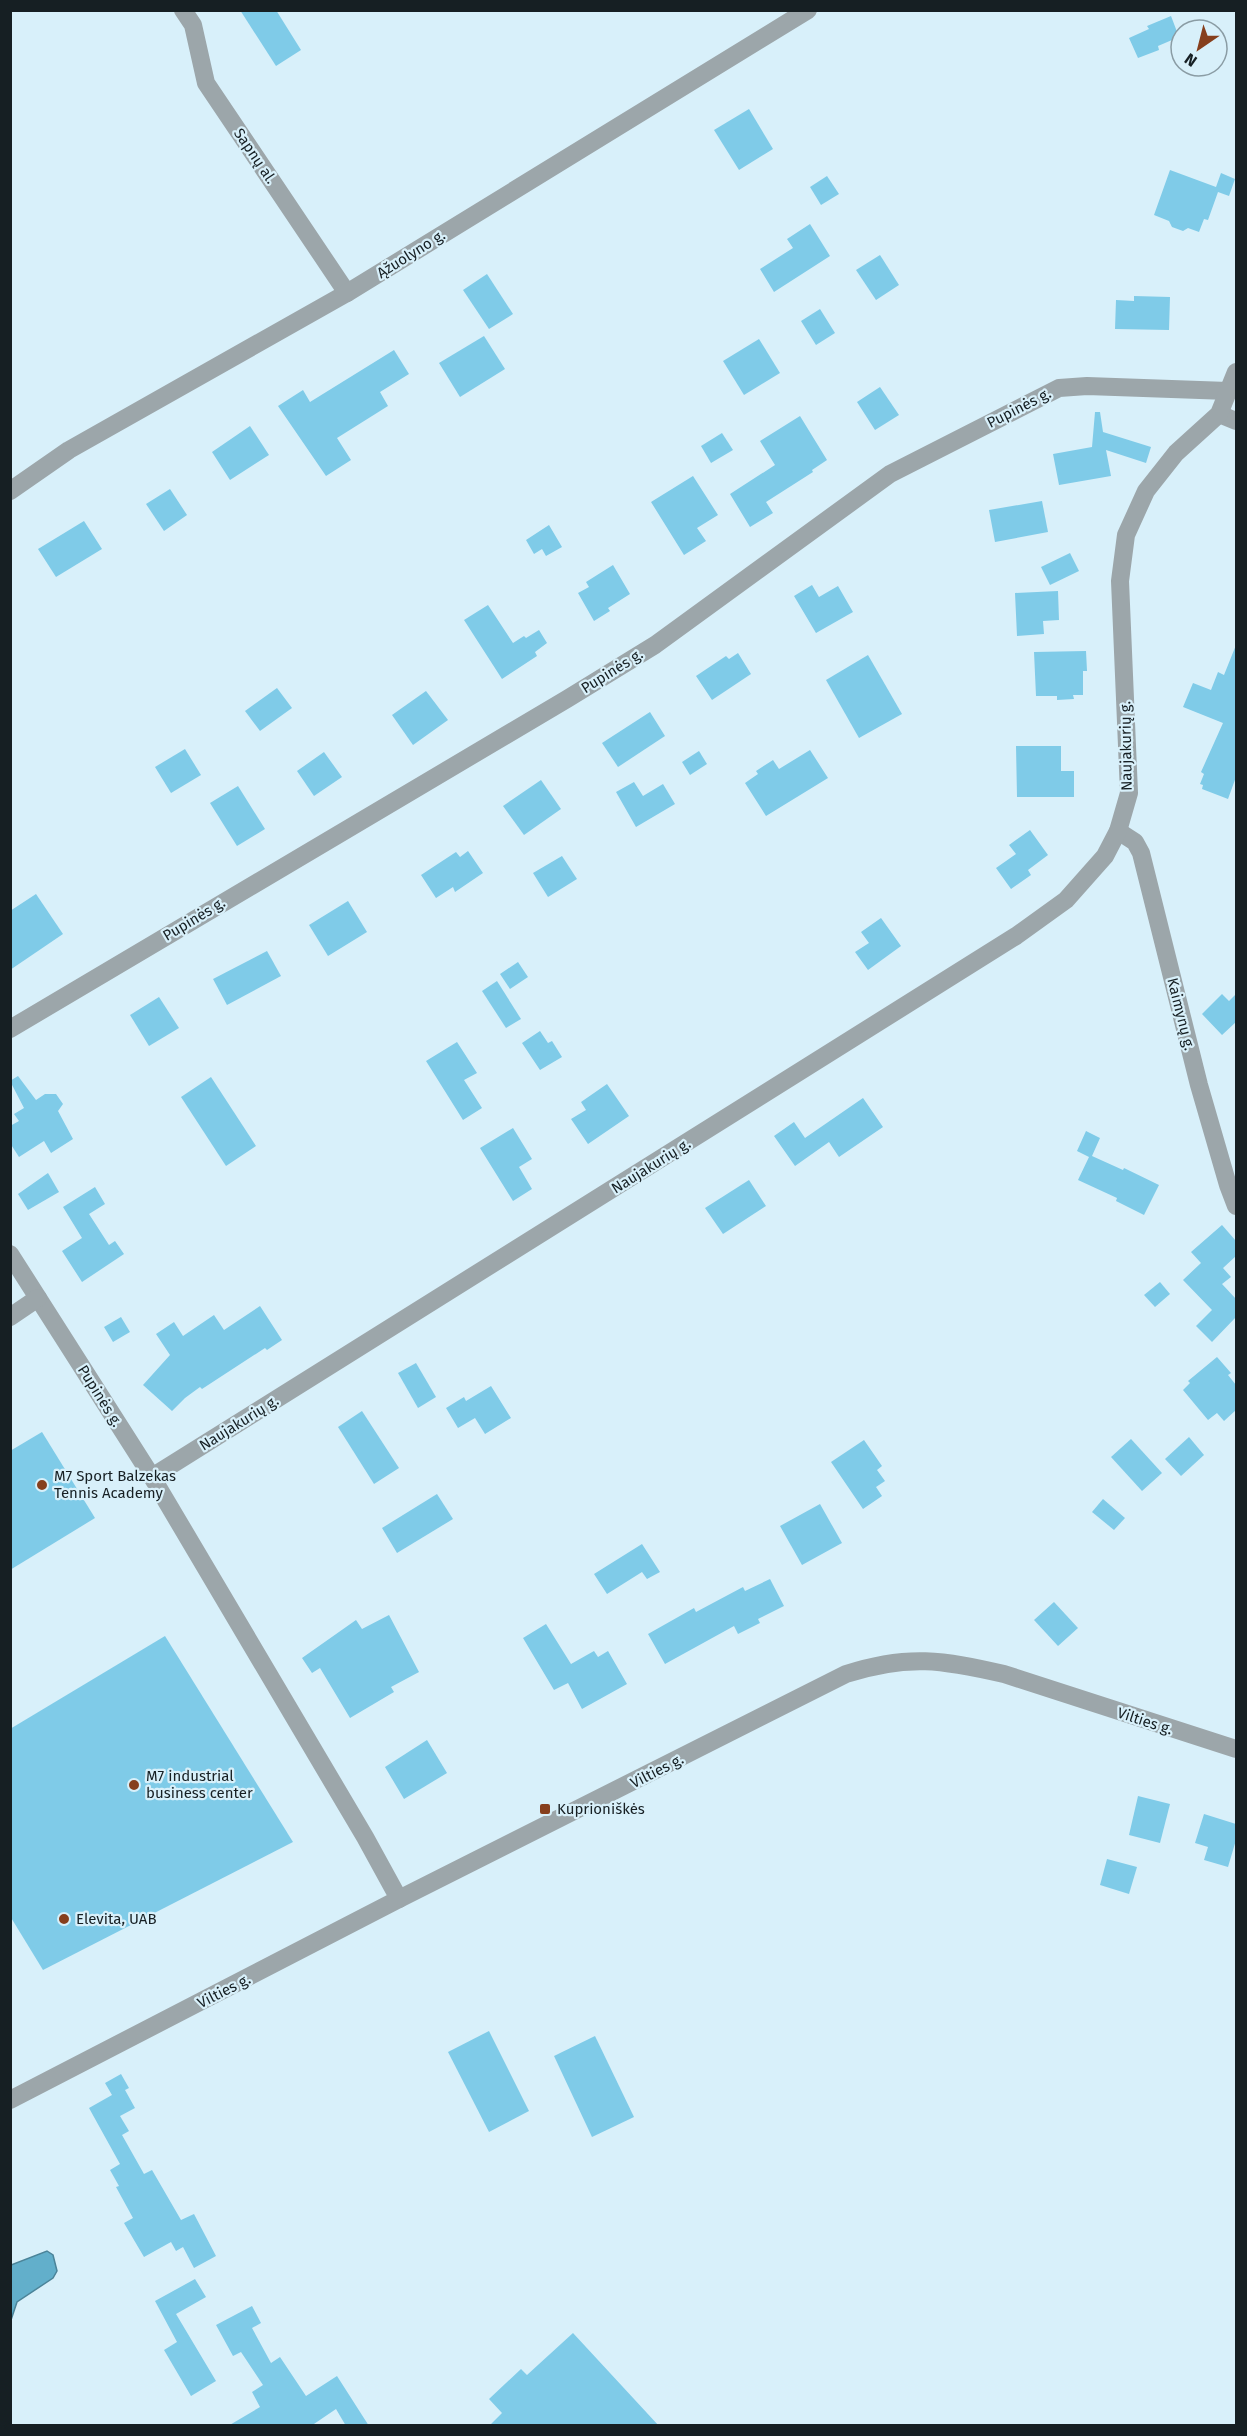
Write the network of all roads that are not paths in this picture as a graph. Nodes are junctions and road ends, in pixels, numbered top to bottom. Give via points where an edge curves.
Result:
1 (183, 10) edge
2 (808, 10) edge
3 (347, 293) junction
4 (1236, 372) edge
5 (1228, 391) junction
6 (1219, 414) junction
7 (1236, 421) edge
8 (10, 491) edge
9 (1118, 831) junction
10 (10, 1029) edge
11 (1236, 1206) edge
12 (10, 1254) edge
13 (38, 1298) junction
14 (10, 1317) edge
15 (152, 1477) junction
16 (1236, 1749) edge
17 (399, 1899) junction
18 (10, 2100) edge

1 - 3 street, Sapnų al. via 193,25 206,83
2 - 3 street, Ąžuolyno g.
3 - 8 street, Ąžuolyno g. via 69,450
4 - 5 street, Naujakurių g.
5 - 6 street, Naujakurių g.
5 - 10 street, Pupinės g. via 1059,388 890,474 655,645
6 - 7 street
6 - 9 street, Naujakurių g. via 1176,453 1146,491 1126,535 1120,581 1129,793
9 - 11 street, Kaimynų g. via 1135,842 1142,853 1199,1085
9 - 15 street, Naujakurių g. via 1105,856 1066,900 1016,936
12 - 13 street, Pupinės g.
13 - 14 street
13 - 15 street, Pupinės g.
15 - 17 street
16 - 17 street, Vilties g. via 1004,1674 941,1662 891,1662 846,1674
17 - 18 street, Vilties g.

